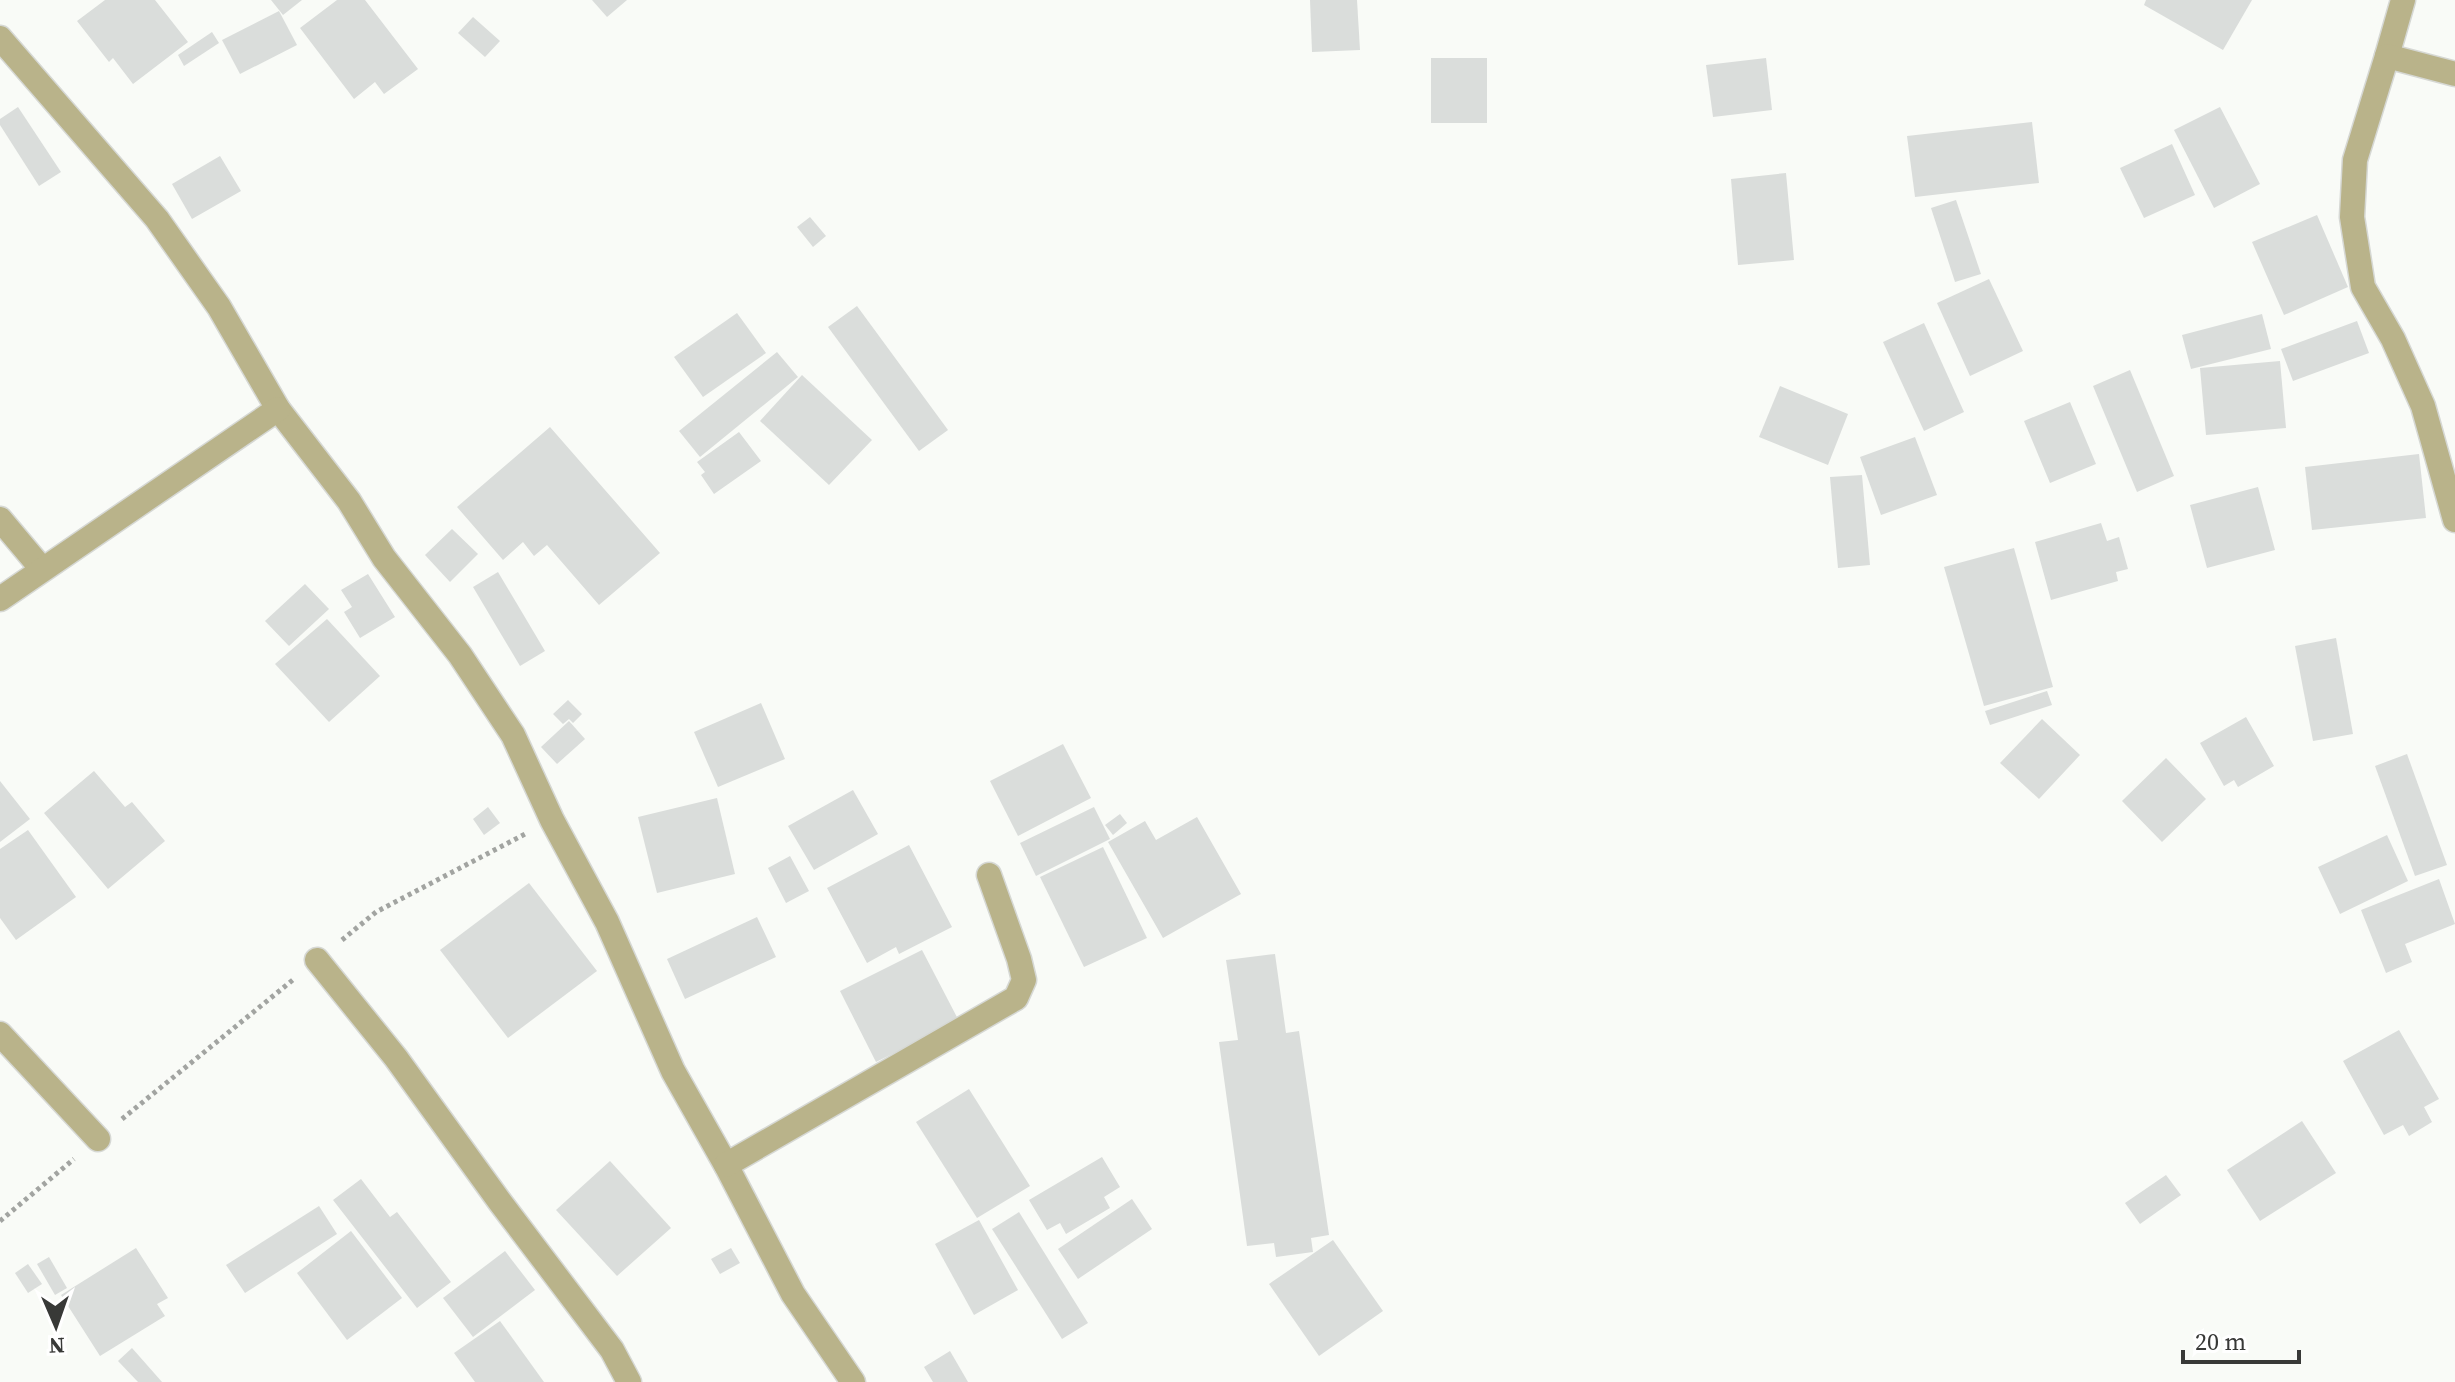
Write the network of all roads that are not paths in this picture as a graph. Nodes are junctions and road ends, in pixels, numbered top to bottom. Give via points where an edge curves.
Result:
1 (2403, 0) edge
2 (0, 38) edge
3 (2387, 56) junction
4 (2455, 74) edge
5 (278, 409) junction
6 (0, 519) edge
7 (2455, 520) edge
8 (42, 569) junction
9 (0, 599) edge
10 (989, 875) dead end
11 (317, 960) road end
12 (0, 1034) edge
13 (98, 1139) road end
14 (726, 1165) junction
15 (629, 1382) edge
16 (853, 1382) edge

1 - 3 street
2 - 5 street via 157,219 219,307
3 - 4 street
3 - 7 street via 2355,160 2352,217 2363,287 2423,406
5 - 8 street
5 - 14 street via 513,735 607,922 673,1071
6 - 8 street
8 - 9 street
10 - 14 street via 1024,980 1016,998
11 - 15 street via 612,1350
12 - 13 street
14 - 16 street via 793,1294

